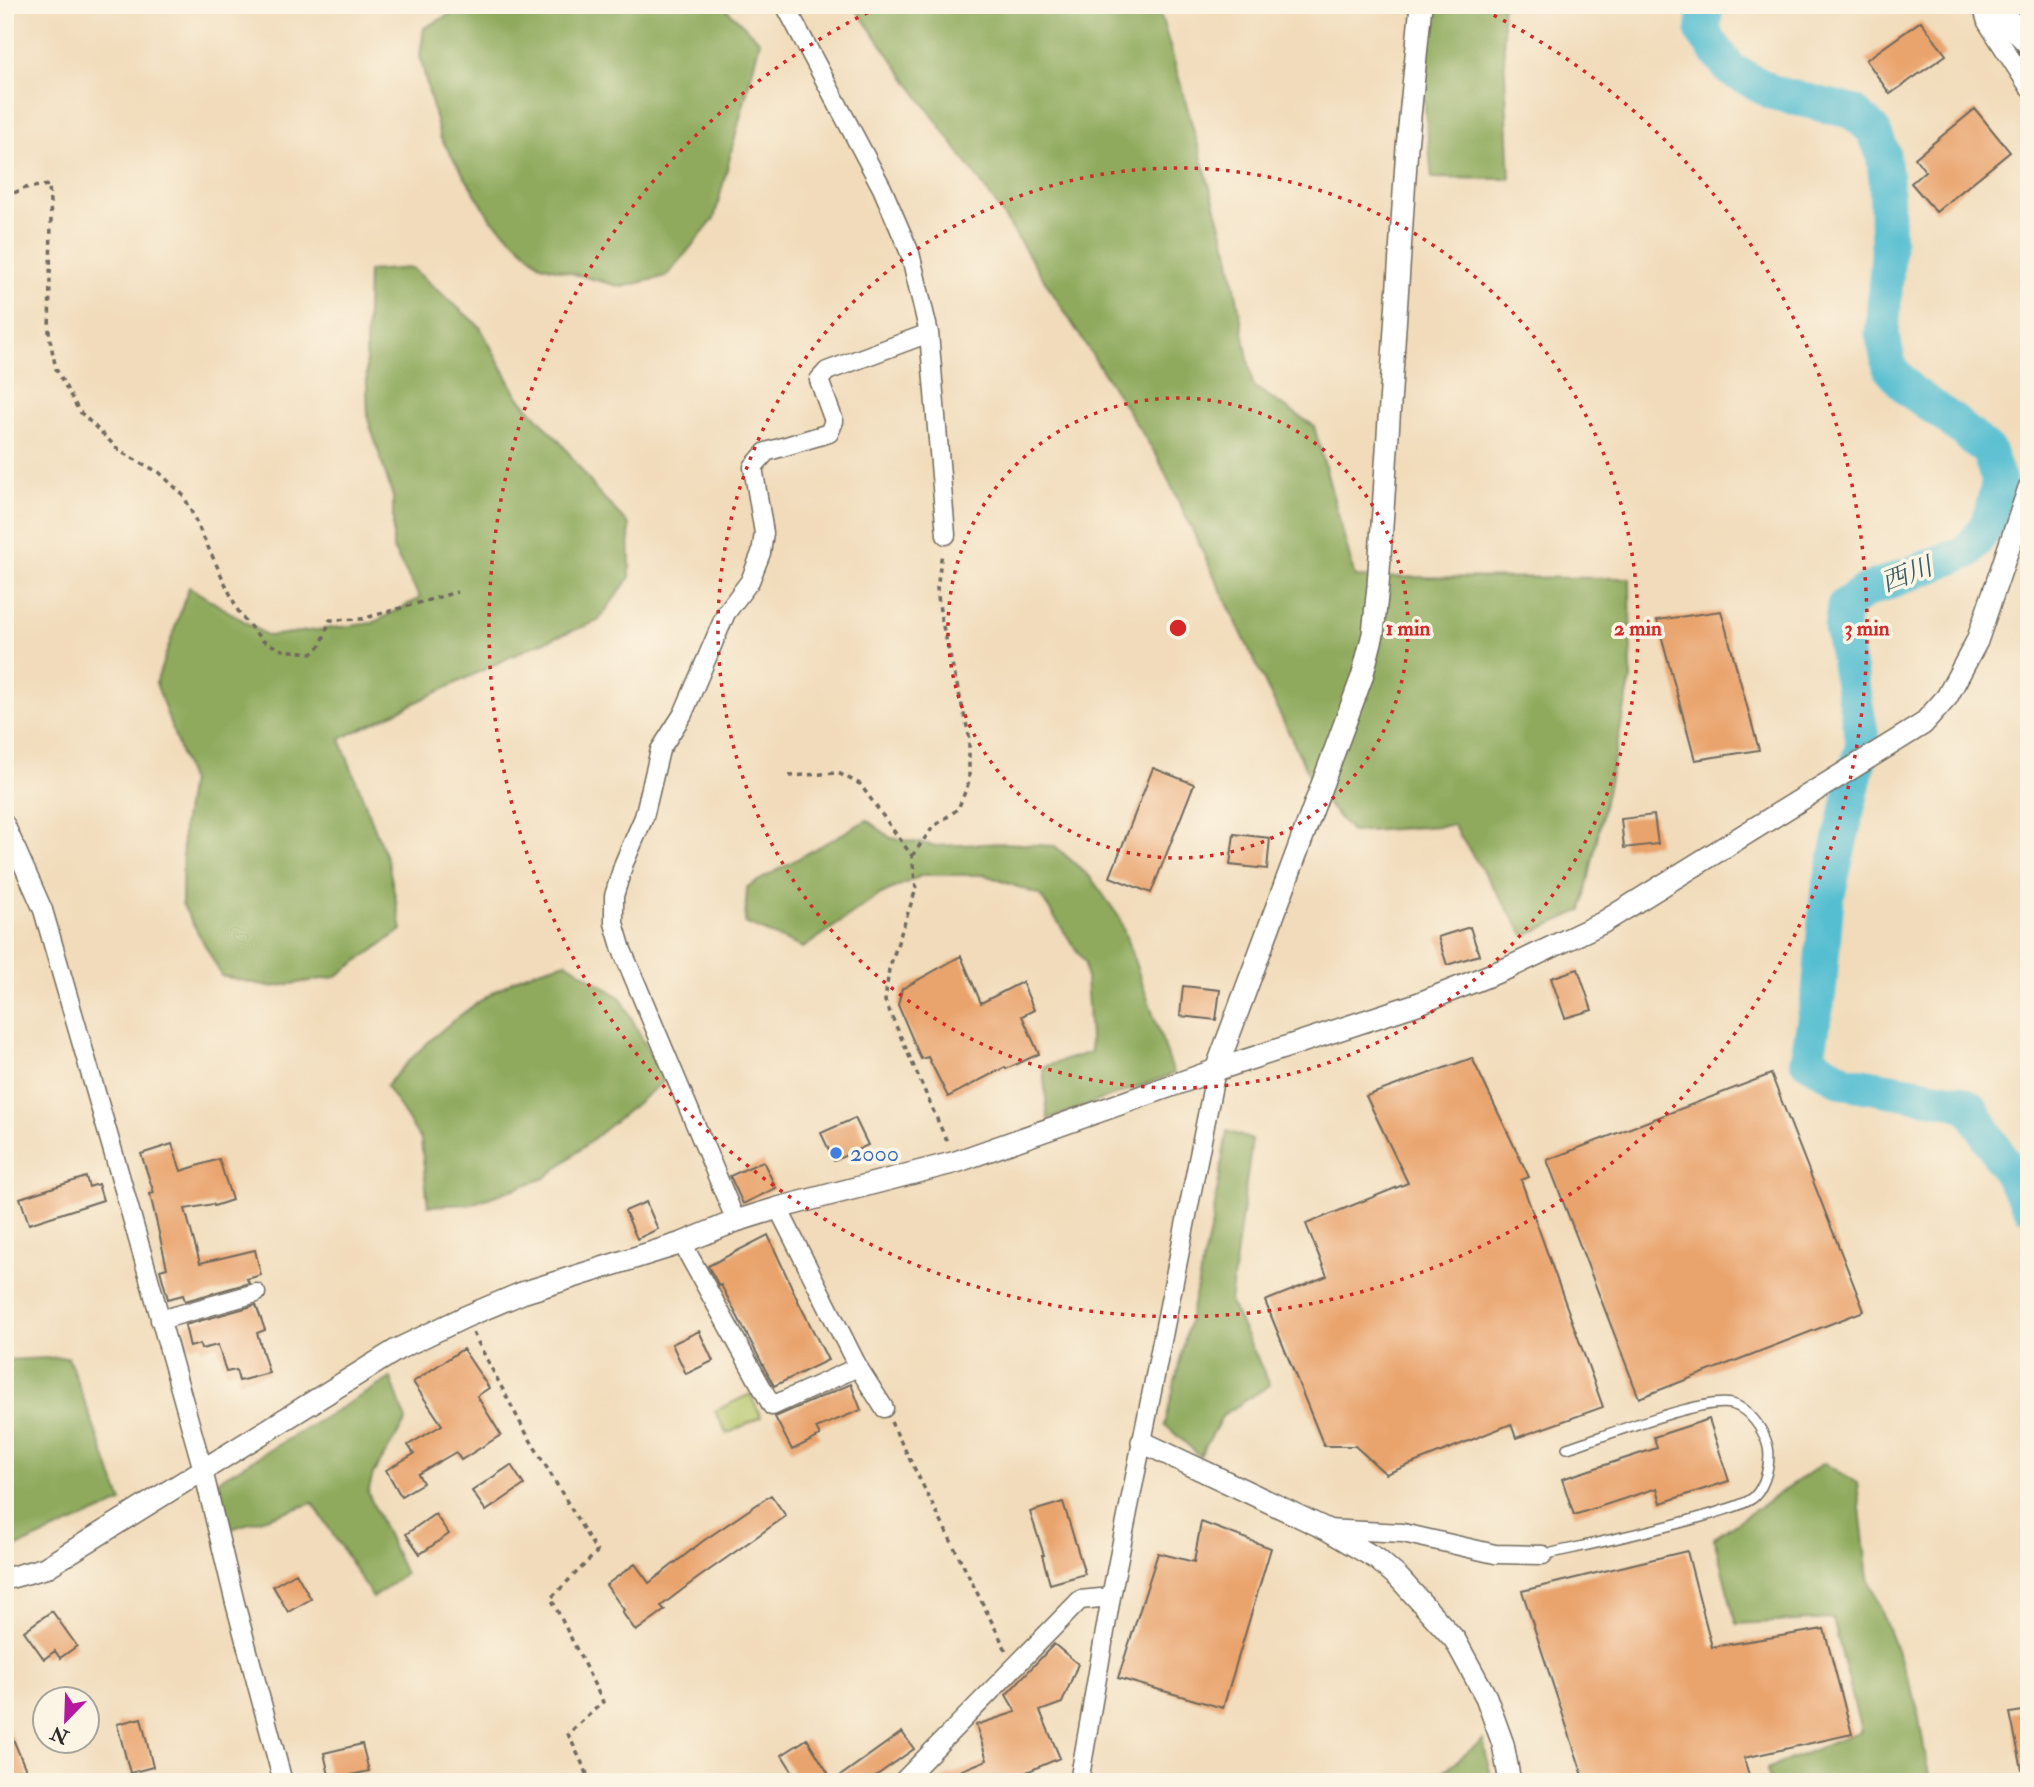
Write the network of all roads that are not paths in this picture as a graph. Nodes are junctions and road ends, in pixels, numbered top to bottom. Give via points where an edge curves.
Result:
1 (785, 5) edge
2 (1421, 5) edge
3 (1982, 5) edge
4 (1993, 5) edge
5 (2029, 43) edge
6 (2029, 87) edge
7 (929, 333) junction
8 (2029, 488) edge
9 (946, 535) road end
10 (5, 824) edge
11 (1216, 1070) junction
12 (778, 1208) junction
13 (736, 1221) junction
14 (682, 1243) junction
15 (256, 1293) dead end
16 (160, 1320) junction
17 (858, 1367) junction
18 (884, 1408) road end
19 (1142, 1442) junction
20 (1567, 1448) dead end
21 (203, 1470) junction
22 (1326, 1529) junction
23 (1544, 1555) joint
24 (5, 1579) edge
25 (1111, 1597) junction
26 (283, 1782) edge
27 (902, 1782) edge
28 (1079, 1782) edge
29 (1510, 1782) edge

1 - 7 street via 882,188 911,253
2 - 11 street via 1373,634 1362,677
3 - 6 street via 1987,22
4 - 5 main road
7 - 9 street
7 - 13 street via 827,371 819,380 834,421 829,433 766,452 753,467 764,533 761,553 750,581 726,613 683,714 660,750 644,817 614,896 614,923 622,950
8 - 11 street via 1977,641 1947,697 1923,724 1602,923 1520,963 1417,1004
10 - 16 street via 43,910
11 - 12 street via 956,1162
11 - 19 street
12 - 13 street
12 - 17 street
13 - 14 street
14 - 17 street via 772,1406
14 - 21 street via 522,1293 465,1317 398,1349
15 - 16 street
16 - 21 street
17 - 18 street
19 - 22 street
19 - 25 street
20 - 23 lane via 1707,1404 1733,1404 1752,1417 1765,1435 1770,1459 1755,1496 1731,1508
21 - 24 street via 45,1568
21 - 26 street
22 - 23 street via 1403,1533 1495,1554
22 - 29 street via 1377,1559 1455,1640 1486,1697 1503,1744
25 - 27 street via 1080,1600
25 - 28 street

